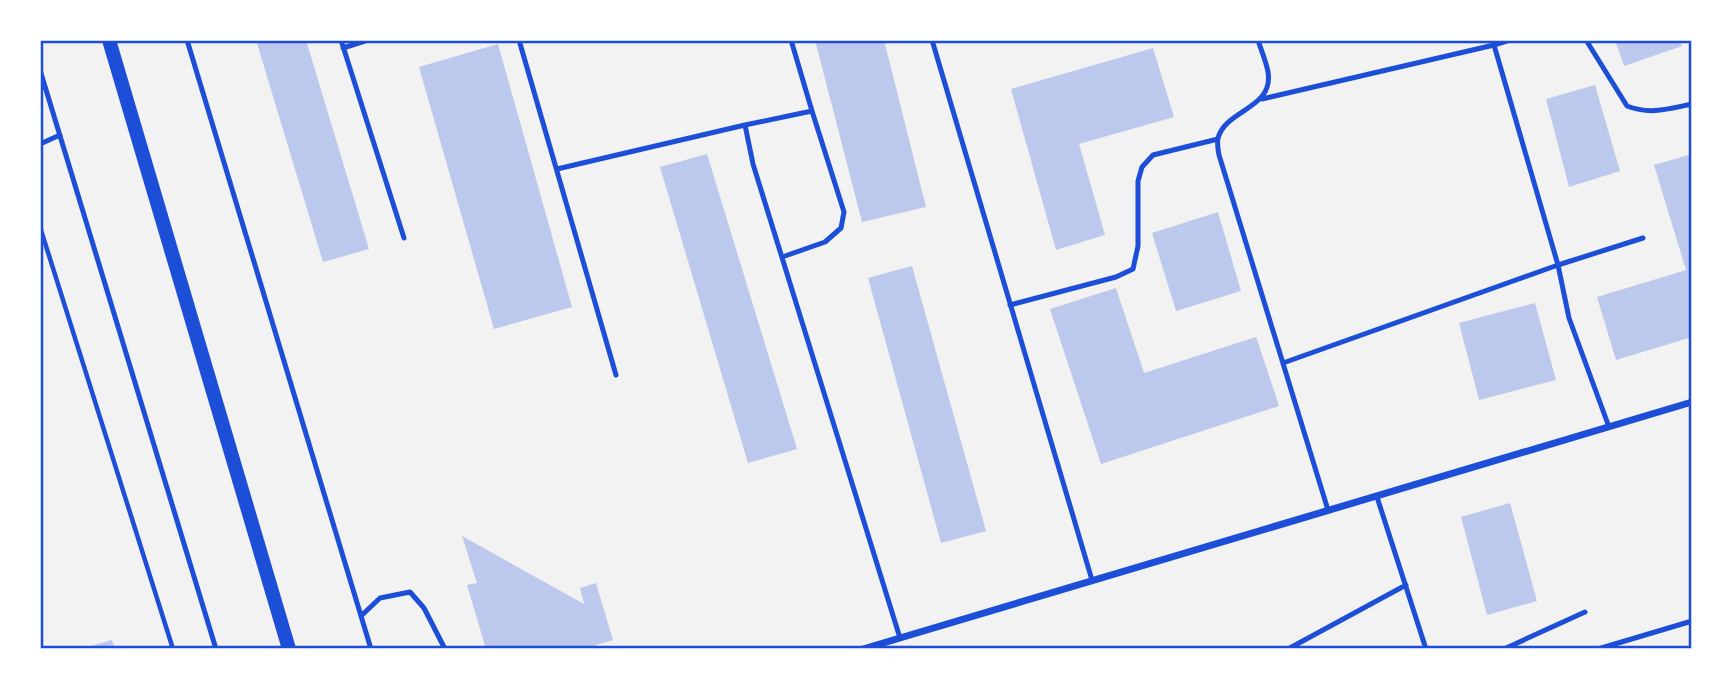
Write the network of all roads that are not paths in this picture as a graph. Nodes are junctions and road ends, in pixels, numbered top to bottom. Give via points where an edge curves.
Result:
1 (109, 40) edge
2 (187, 40) edge
3 (341, 40) edge
4 (368, 40) edge
5 (519, 40) edge
6 (791, 40) edge
7 (932, 40) edge
8 (1258, 40) edge
9 (1510, 40) edge
10 (1586, 40) edge
11 (1494, 45) junction
12 (343, 48) junction
13 (40, 70) edge
14 (1262, 99) junction
15 (1692, 104) edge
16 (812, 111) junction
17 (745, 125) junction
18 (60, 135) junction
19 (1218, 139) junction
20 (40, 144) edge
21 (557, 169) junction
22 (404, 238) dead end
23 (1643, 238) dead end
24 (782, 257) junction
25 (1558, 265) junction
26 (1010, 304) junction
27 (1283, 363) junction
28 (616, 375) dead end
29 (1692, 402) edge
30 (1609, 427) junction
31 (1377, 497) junction
32 (1328, 510) junction
33 (1092, 580) junction
34 (1406, 585) junction
35 (1585, 612) dead end
36 (361, 616) junction
37 (1692, 621) edge
38 (900, 638) junction
39 (216, 649) edge
40 (289, 649) edge
41 (371, 649) edge
42 (445, 649) edge
43 (863, 649) edge
44 (1288, 649) edge
45 (1426, 649) edge
46 (1504, 649) edge
47 (1598, 649) edge

1 - 40 main road
2 - 36 lane
3 - 12 lane
4 - 12 lane
5 - 21 lane
6 - 16 lane
7 - 26 lane
8 - 14 lane via 1269,74
9 - 11 lane
10 - 15 lane via 1627,106 1654,113
11 - 14 lane
11 - 25 lane
12 - 22 lane
13 - 18 lane
14 - 19 lane via 1227,124
16 - 17 lane
16 - 24 lane via 844,212 841,228 825,242
17 - 21 lane
17 - 24 lane
18 - 20 lane
18 - 39 lane
19 - 26 lane via 1153,155 1142,167 1133,269
19 - 27 lane
21 - 28 lane
23 - 25 lane
24 - 38 lane
25 - 27 lane
25 - 30 lane via 1569,318
26 - 33 lane
27 - 32 lane
29 - 30 street
30 - 31 street
31 - 32 street
31 - 34 lane
32 - 33 street
33 - 38 street
34 - 44 lane
34 - 45 lane
35 - 46 lane
36 - 41 lane
36 - 42 lane via 380,598 410,592 425,608
37 - 47 lane
38 - 43 street

